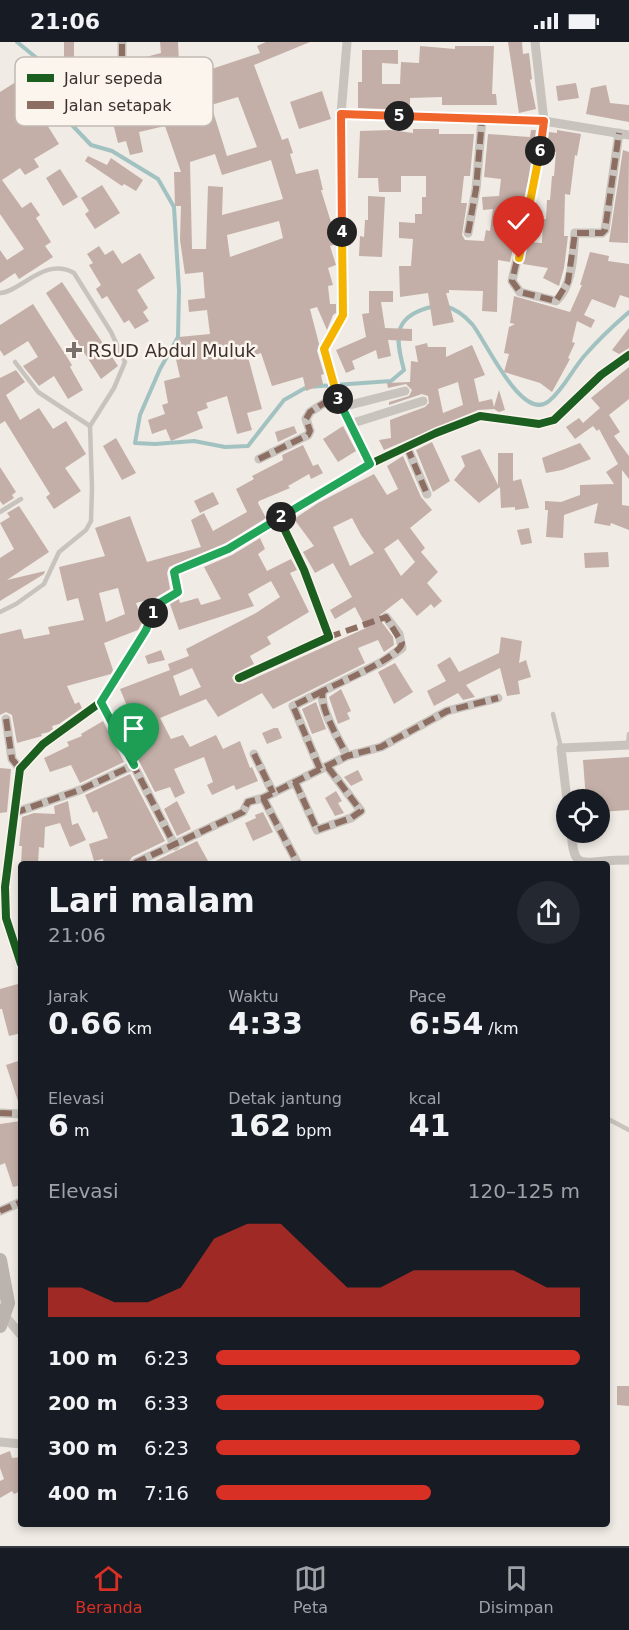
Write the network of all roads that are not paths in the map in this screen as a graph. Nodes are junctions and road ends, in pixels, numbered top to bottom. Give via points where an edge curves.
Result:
1 (122, 42) edge
2 (347, 42) edge
3 (536, 42) edge
4 (122, 56) dead end
5 (341, 114) junction
6 (482, 119) junction
7 (544, 121) junction
8 (624, 134) edge
9 (468, 233) dead end
10 (0, 293) edge
11 (629, 355) edge
12 (15, 362) dead end
13 (405, 391) dead end
14 (336, 394) junction
15 (423, 400) dead end
16 (342, 407) junction
17 (350, 424) junction
18 (90, 426) junction
19 (407, 447) junction
20 (259, 459) dead end
21 (370, 464) junction
22 (427, 494) dead end
23 (21, 499) dead end
24 (0, 512) edge
25 (279, 518) junction
26 (0, 612) edge
27 (386, 617) dead end
28 (239, 678) dead end
29 (323, 691) junction
30 (498, 698) dead end
31 (101, 702) junction
32 (553, 714) dead end
33 (6, 719) dead end
34 (629, 734) edge
35 (629, 745) edge
36 (561, 748) junction
37 (254, 754) dead end
38 (347, 756) junction
39 (134, 765) junction
40 (324, 767) junction
41 (20, 769) junction
42 (295, 782) junction
43 (566, 789) edge
44 (273, 793) junction
45 (263, 798) junction
46 (14, 813) junction
47 (572, 843) edge
48 (175, 846) junction
49 (629, 860) edge
50 (4, 861) edge
51 (140, 861) edge
52 (296, 861) edge
53 (579, 861) edge
54 (610, 862) edge
55 (5, 929) edge
56 (18, 957) edge
57 (0, 1113) edge
58 (18, 1114) edge
59 (610, 1120) edge
60 (629, 1130) edge
61 (18, 1203) edge
62 (0, 1211) edge
63 (0, 1260) edge
64 (2, 1321) edge
65 (18, 1333) edge
66 (0, 1442) edge
67 (18, 1444) edge

1 - 4 street
2 - 5 street
3 - 7 street
5 - 6 street
5 - 14 street via 343,315 324,349
6 - 7 street
6 - 9 street
7 - 8 street
7 - 8 street via 531,202 512,281 520,292 556,302 568,282 575,233 605,230
10 - 18 lane via 30,277 59,268 74,273 125,362
11 - 19 street via 601,375 554,420 539,424 480,416
12 - 18 lane via 38,393
13 - 16 street
14 - 16 street
14 - 20 street via 310,412 306,418 308,435
15 - 17 street
16 - 17 street
17 - 21 street
18 - 26 lane via 91,521 59,552 44,584
19 - 21 street
19 - 22 street
21 - 25 street
23 - 24 lane
25 - 28 street via 304,570 328,637
25 - 31 street via 228,549 174,572 178,592 158,604
27 - 29 street via 402,643 399,651
29 - 38 street via 324,707
29 - 40 street via 292,706
30 - 38 street via 447,711 381,747
31 - 39 street
31 - 41 street via 44,744
32 - 36 lane
33 - 41 street via 12,759
34 - 35 lane
35 - 36 street
36 - 43 street
37 - 44 street
38 - 40 street
39 - 46 street via 80,790
39 - 48 street
40 - 42 street
40 - 42 street via 361,811 351,819 317,830
41 - 46 street
42 - 44 street
44 - 45 street
45 - 48 street via 248,802 243,812
45 - 52 street
46 - 50 street
47 - 53 street
48 - 51 street
49 - 54 street
50 - 55 street
55 - 56 street
57 - 58 street
59 - 60 lane
61 - 62 street
63 - 64 street via 8,1303
64 - 65 street
66 - 67 street

